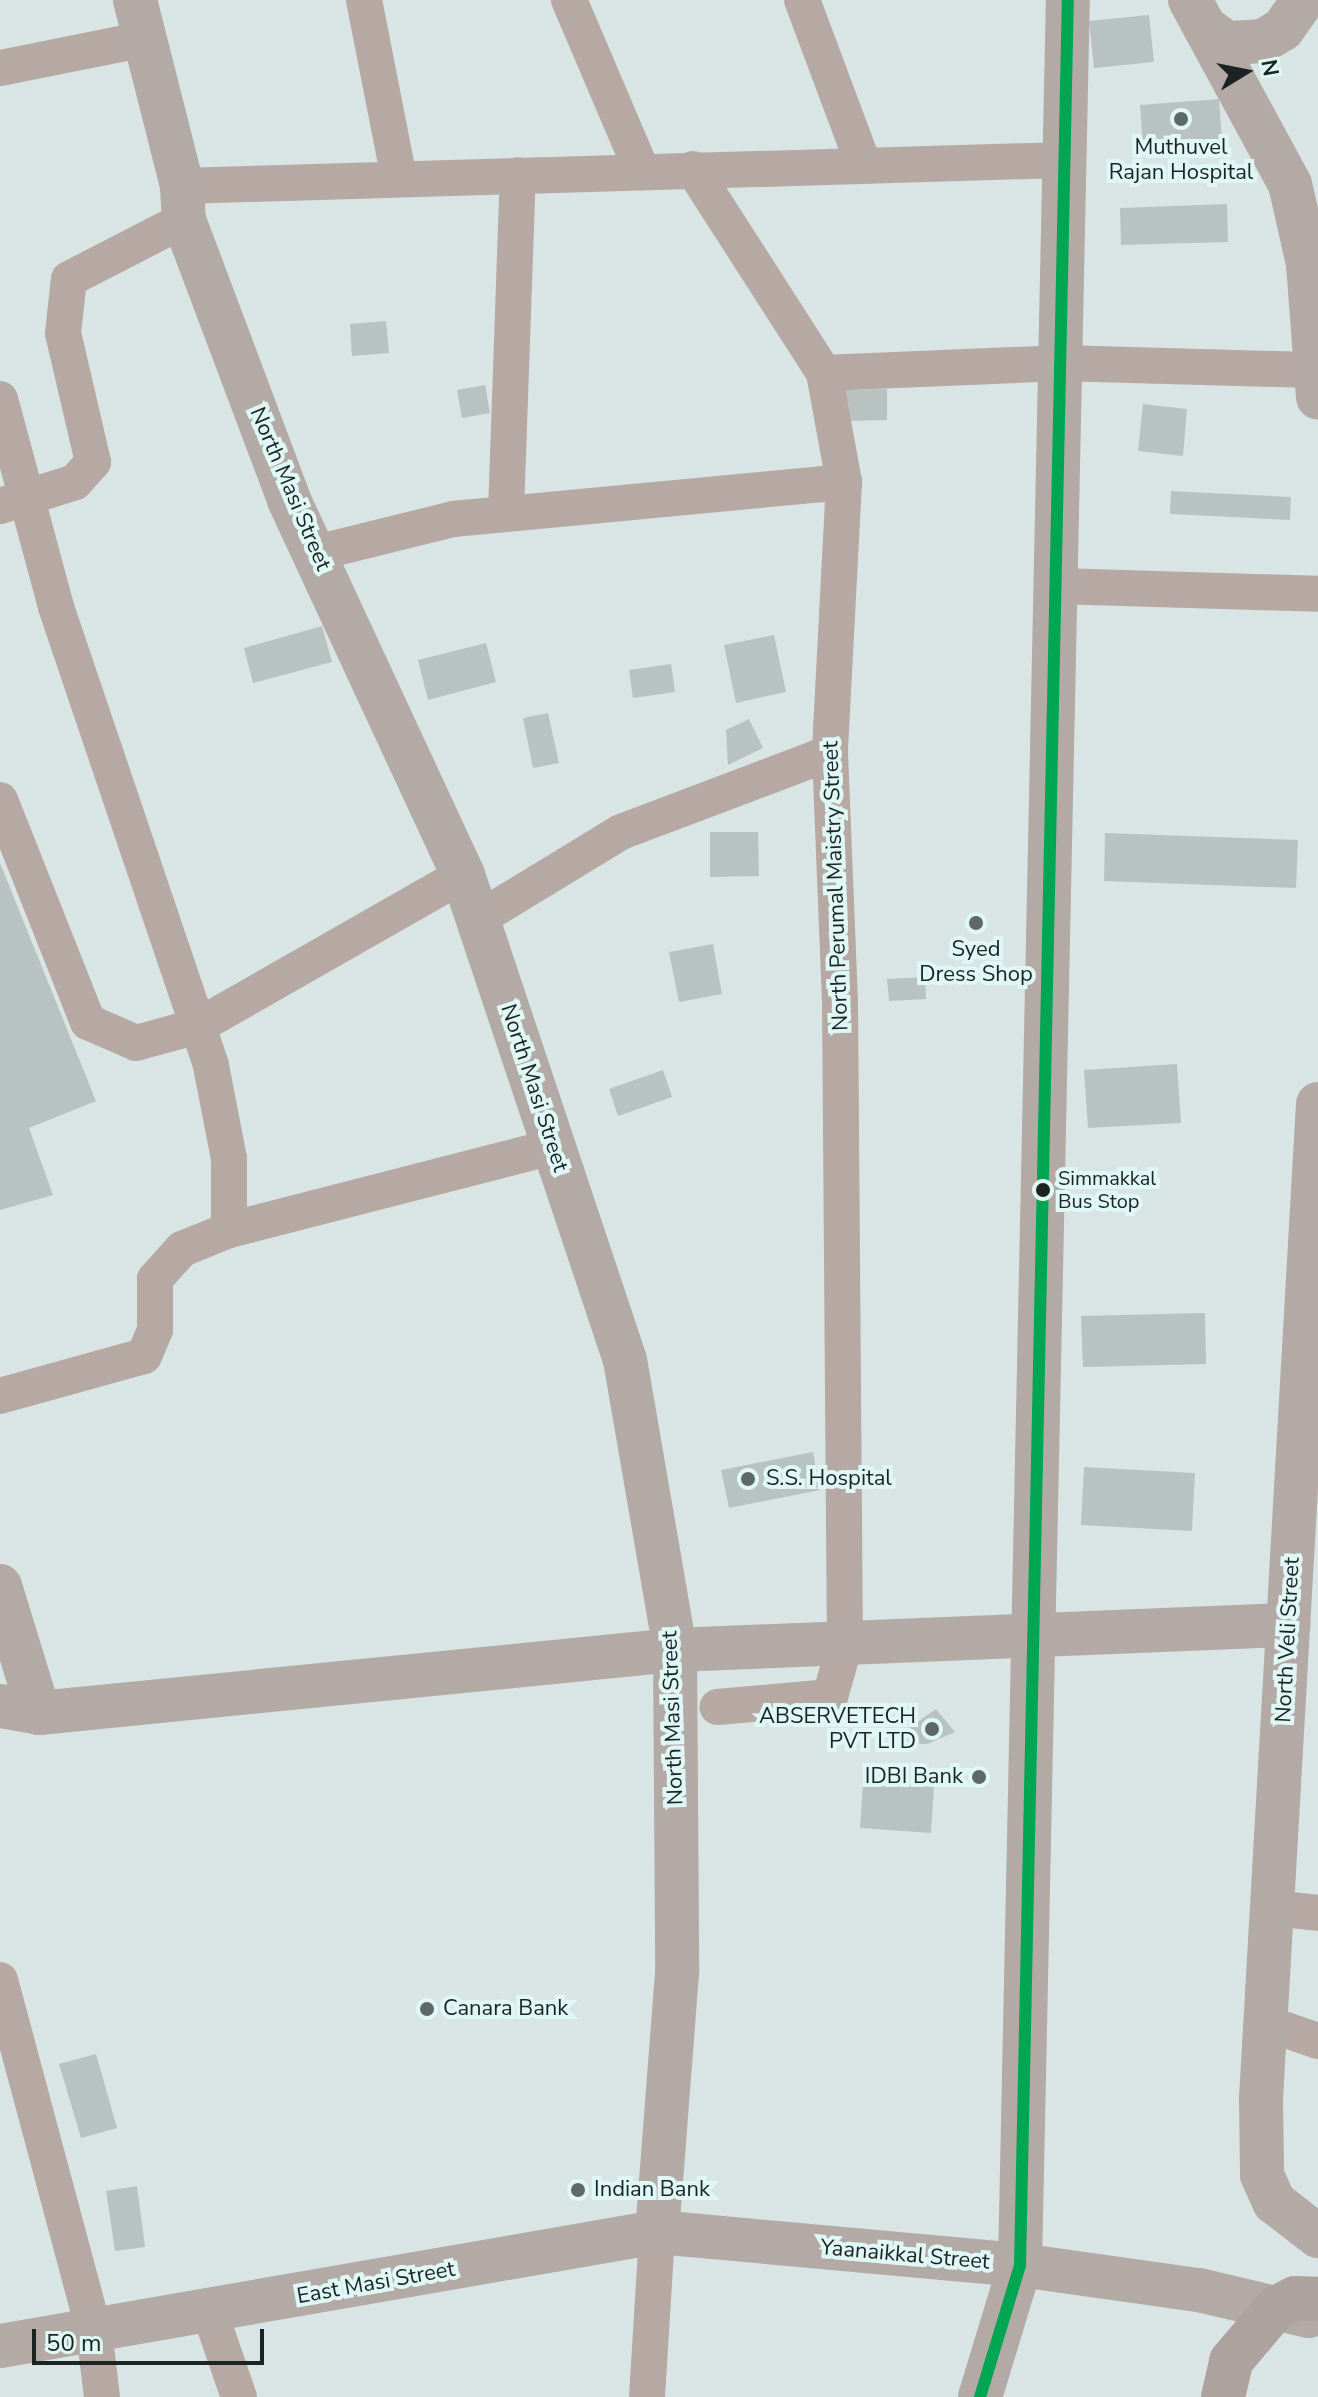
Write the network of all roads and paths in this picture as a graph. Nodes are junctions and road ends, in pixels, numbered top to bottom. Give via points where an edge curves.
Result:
1 (364, 0) edge
2 (569, 0) edge
3 (802, 0) edge
4 (1068, 0) edge
5 (1303, 0) edge
6 (1198, 14) edge
7 (140, 20) edge
8 (0, 68) edge
9 (1065, 160) junction
10 (863, 163) junction
11 (693, 169) junction
12 (642, 171) junction
13 (518, 175) junction
14 (399, 179) junction
15 (183, 203) junction
16 (1060, 363) junction
17 (1317, 370) edge
18 (824, 373) junction
19 (1318, 398) edge
20 (0, 399) edge
21 (844, 482) junction
22 (12, 502) edge
23 (506, 513) junction
24 (316, 553) junction
25 (1056, 586) junction
26 (1318, 594) edge
27 (830, 753) junction
28 (0, 800) edge
29 (463, 875) junction
30 (478, 919) junction
31 (198, 1026) junction
32 (1318, 1104) edge
33 (553, 1147) junction
34 (229, 1230) junction
35 (0, 1396) edge
36 (1309, 1426) edge
37 (0, 1586) edge
38 (1288, 1625) junction
39 (1033, 1631) junction
40 (845, 1644) junction
41 (675, 1650) junction
42 (717, 1707) dead end
43 (19, 1709) edge
44 (1273, 1908) junction
45 (1318, 1913) edge
46 (0, 1983) edge
47 (1266, 2023) junction
48 (1318, 2041) edge
49 (1315, 2231) edge
50 (657, 2232) junction
51 (1020, 2265) junction
52 (1199, 2290) junction
53 (1318, 2299) edge
54 (1276, 2308) junction
55 (210, 2313) junction
56 (1318, 2317) edge
57 (94, 2330) junction
58 (0, 2346) edge
59 (1227, 2379) edge
60 (102, 2397) edge
61 (239, 2397) edge
62 (647, 2397) edge
63 (980, 2397) edge

1 - 14 street
2 - 12 street
3 - 10 street
4 - 9 main road
5 - 6 main road via 1283,29 1263,41 1227,43
6 - 17 main road via 1290,184 1308,264
7 - 8 street
7 - 15 main road, North Masi Street
9 - 10 street
9 - 16 main road
10 - 11 street
11 - 12 street
11 - 18 street, North Perumal Maistry Street
12 - 13 street
13 - 14 street
13 - 23 street
14 - 15 street
15 - 22 street via 69,279 63,333 93,462 75,482
15 - 24 main road, North Masi Street
16 - 17 street
16 - 18 street
16 - 25 main road
17 - 19 main road
18 - 21 street, North Perumal Maistry Street
20 - 22 street
21 - 23 street
21 - 27 street, North Perumal Maistry Street
22 - 31 street
23 - 24 street
24 - 29 main road, North Masi Street
25 - 26 street
25 - 39 main road
27 - 30 street via 621,832
27 - 40 street, North Perumal Maistry Street via 840,1000
28 - 31 street via 88,1022 136,1043
29 - 30 main road, North Masi Street
29 - 31 street
30 - 33 main road, North Masi Street
31 - 34 street via 229,1159
32 - 36 main road, North Veli Street
33 - 34 street
33 - 41 main road, North Masi Street via 625,1360
34 - 35 street via 182,1249 159,1269 155,1330 144,1356
36 - 38 main road, North Veli Street
37 - 43 main road
38 - 39 main road
38 - 44 main road, North Veli Street
39 - 40 main road
39 - 51 main road
40 - 41 main road
40 - 42 street, North Perumal Maistry Street via 830,1697
41 - 43 main road
41 - 50 main road, North Masi Street via 677,1973
44 - 45 street
44 - 47 main road, North Veli Street
46 - 57 street
47 - 48 street
47 - 49 main road, North Veli Street via 1262,2175 1274,2202
50 - 51 main road, Yaanaikkal Street
50 - 55 main road, East Masi Street
50 - 62 street
51 - 52 main road, Yaanaikkal Street
51 - 63 main road
52 - 54 main road, Yaanaikkal Street
52 - 59 main road via 1225,2319
53 - 54 highway via 1295,2298
54 - 56 main road, Yaanaikkal Street
54 - 59 highway
55 - 57 main road, East Masi Street
55 - 61 street
57 - 58 main road, East Masi Street
57 - 60 street

